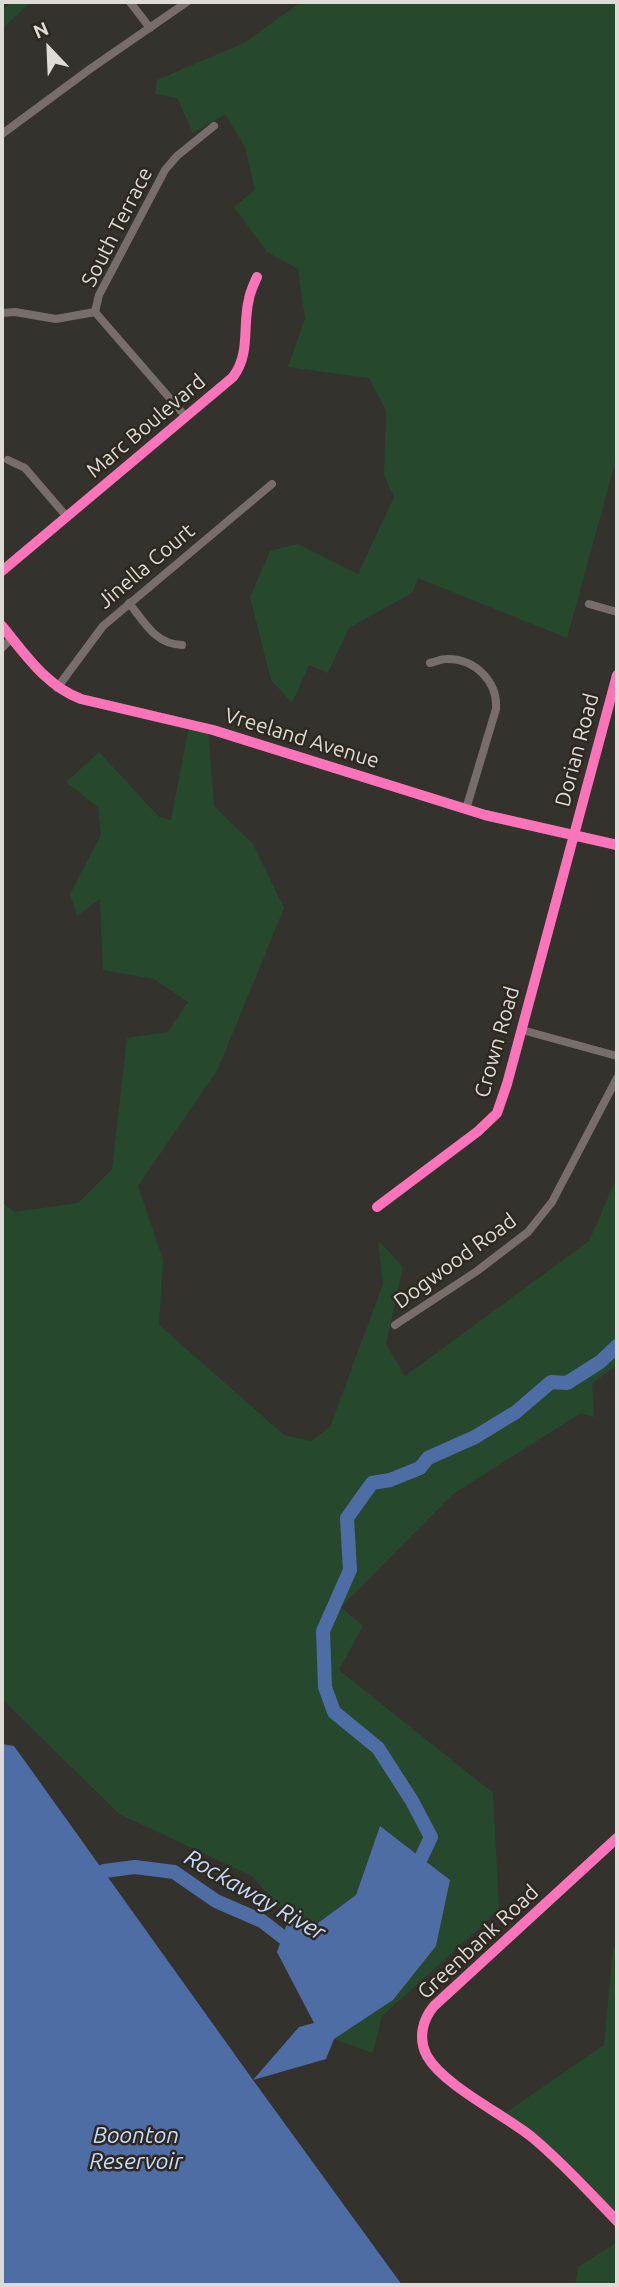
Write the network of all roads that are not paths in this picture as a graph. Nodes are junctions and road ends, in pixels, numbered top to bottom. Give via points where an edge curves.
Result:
1 (130, 2) edge
2 (187, 2) edge
3 (150, 28) junction
4 (214, 126) dead end
5 (2, 134) edge
6 (257, 277) dead end
7 (95, 312) junction
8 (2, 313) edge
9 (186, 417) junction
10 (8, 460) dead end
11 (272, 484) dead end
12 (67, 517) junction
13 (2, 571) edge
14 (129, 603) junction
15 (589, 604) dead end
16 (617, 612) edge
17 (2, 626) edge
18 (12, 638) junction
19 (183, 646) dead end
20 (2, 648) edge
21 (430, 663) dead end
22 (617, 675) edge
23 (57, 688) junction
24 (466, 809) junction
25 (573, 835) junction
26 (617, 845) edge
27 (522, 1030) junction
28 (617, 1056) edge
29 (617, 1078) edge
30 (377, 1207) dead end
31 (395, 1325) dead end
32 (617, 1838) edge
33 (617, 2221) edge

1 - 3 street
2 - 3 street
3 - 5 street
4 - 7 street, South Terrace via 165,170 99,295
6 - 9 street, Marc Boulevard via 248,300 242,363 225,385
7 - 8 street, South Terrace via 56,320
7 - 9 street
9 - 12 street, Marc Boulevard
10 - 12 street via 25,468
11 - 14 street, Jinella Court
12 - 13 street, Marc Boulevard
14 - 19 street via 159,640
14 - 23 street, Jinella Court via 91,639
15 - 16 street
17 - 18 street, Vreeland Avenue
18 - 20 street
18 - 23 street, Vreeland Avenue
21 - 24 street via 447,659 470,666 488,678 495,693 496,709
22 - 25 street, Dorian Road
23 - 24 street, Vreeland Avenue via 90,702 213,730
24 - 25 street, Vreeland Avenue
25 - 26 street, Vreeland Avenue
25 - 27 street, Crown Road
27 - 28 street
27 - 30 street, Crown Road via 496,1113
29 - 31 street, Dogwood Road via 552,1202 527,1232
32 - 33 street, Greenbank Road via 434,2006 424,2021 422,2037 428,2058 440,2071 535,2139

